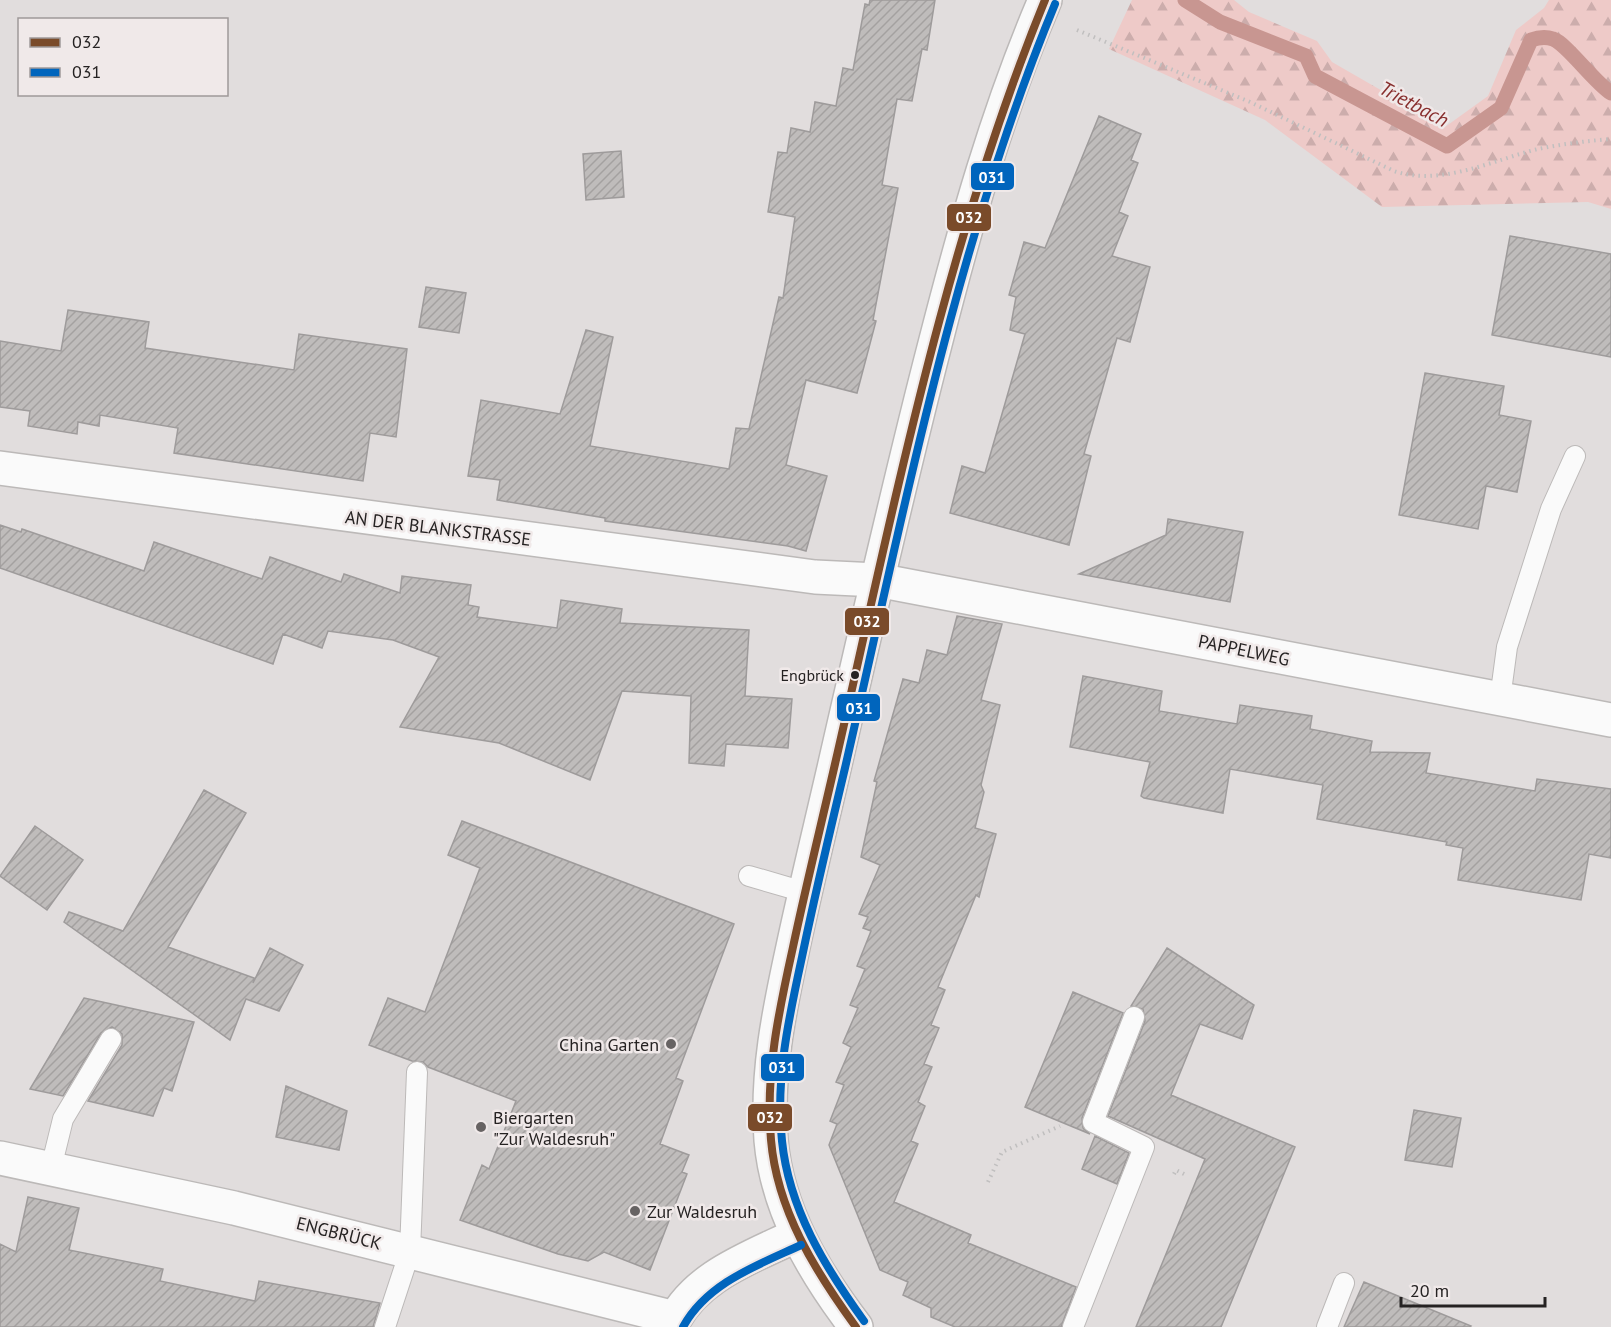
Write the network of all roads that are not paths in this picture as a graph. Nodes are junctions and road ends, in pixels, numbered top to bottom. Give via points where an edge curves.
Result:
1 (1043, 7) edge
2 (1575, 456) dead end
3 (0, 468) edge
4 (877, 580) junction
5 (1500, 699) junction
6 (1611, 720) edge
7 (749, 876) dead end
8 (804, 892) junction
9 (1134, 1017) dead end
10 (111, 1039) dead end
11 (417, 1071) dead end
12 (0, 1158) edge
13 (51, 1168) junction
14 (797, 1235) junction
15 (410, 1251) junction
16 (1344, 1284) dead end
17 (673, 1322) edge
18 (385, 1327) edge
19 (856, 1327) edge
20 (1073, 1327) edge
21 (1327, 1327) edge

1 - 4 street via 1000,112 978,183
2 - 5 lane via 1551,509 1507,647
3 - 4 street, AN DER BLANKSTRASSE via 814,577
4 - 5 street, PAPPELWEG
4 - 8 street
5 - 6 street, PAPPELWEG
7 - 8 lane
8 - 14 street via 774,1042 770,1091 775,1167
9 - 20 lane via 1093,1122 1144,1147
10 - 13 lane via 63,1119
11 - 15 lane
12 - 13 street, ENGBRÜCK
13 - 15 street, ENGBRÜCK
14 - 17 street via 703,1285
14 - 19 street
15 - 17 street, ENGBRÜCK
15 - 18 lane
16 - 21 lane

